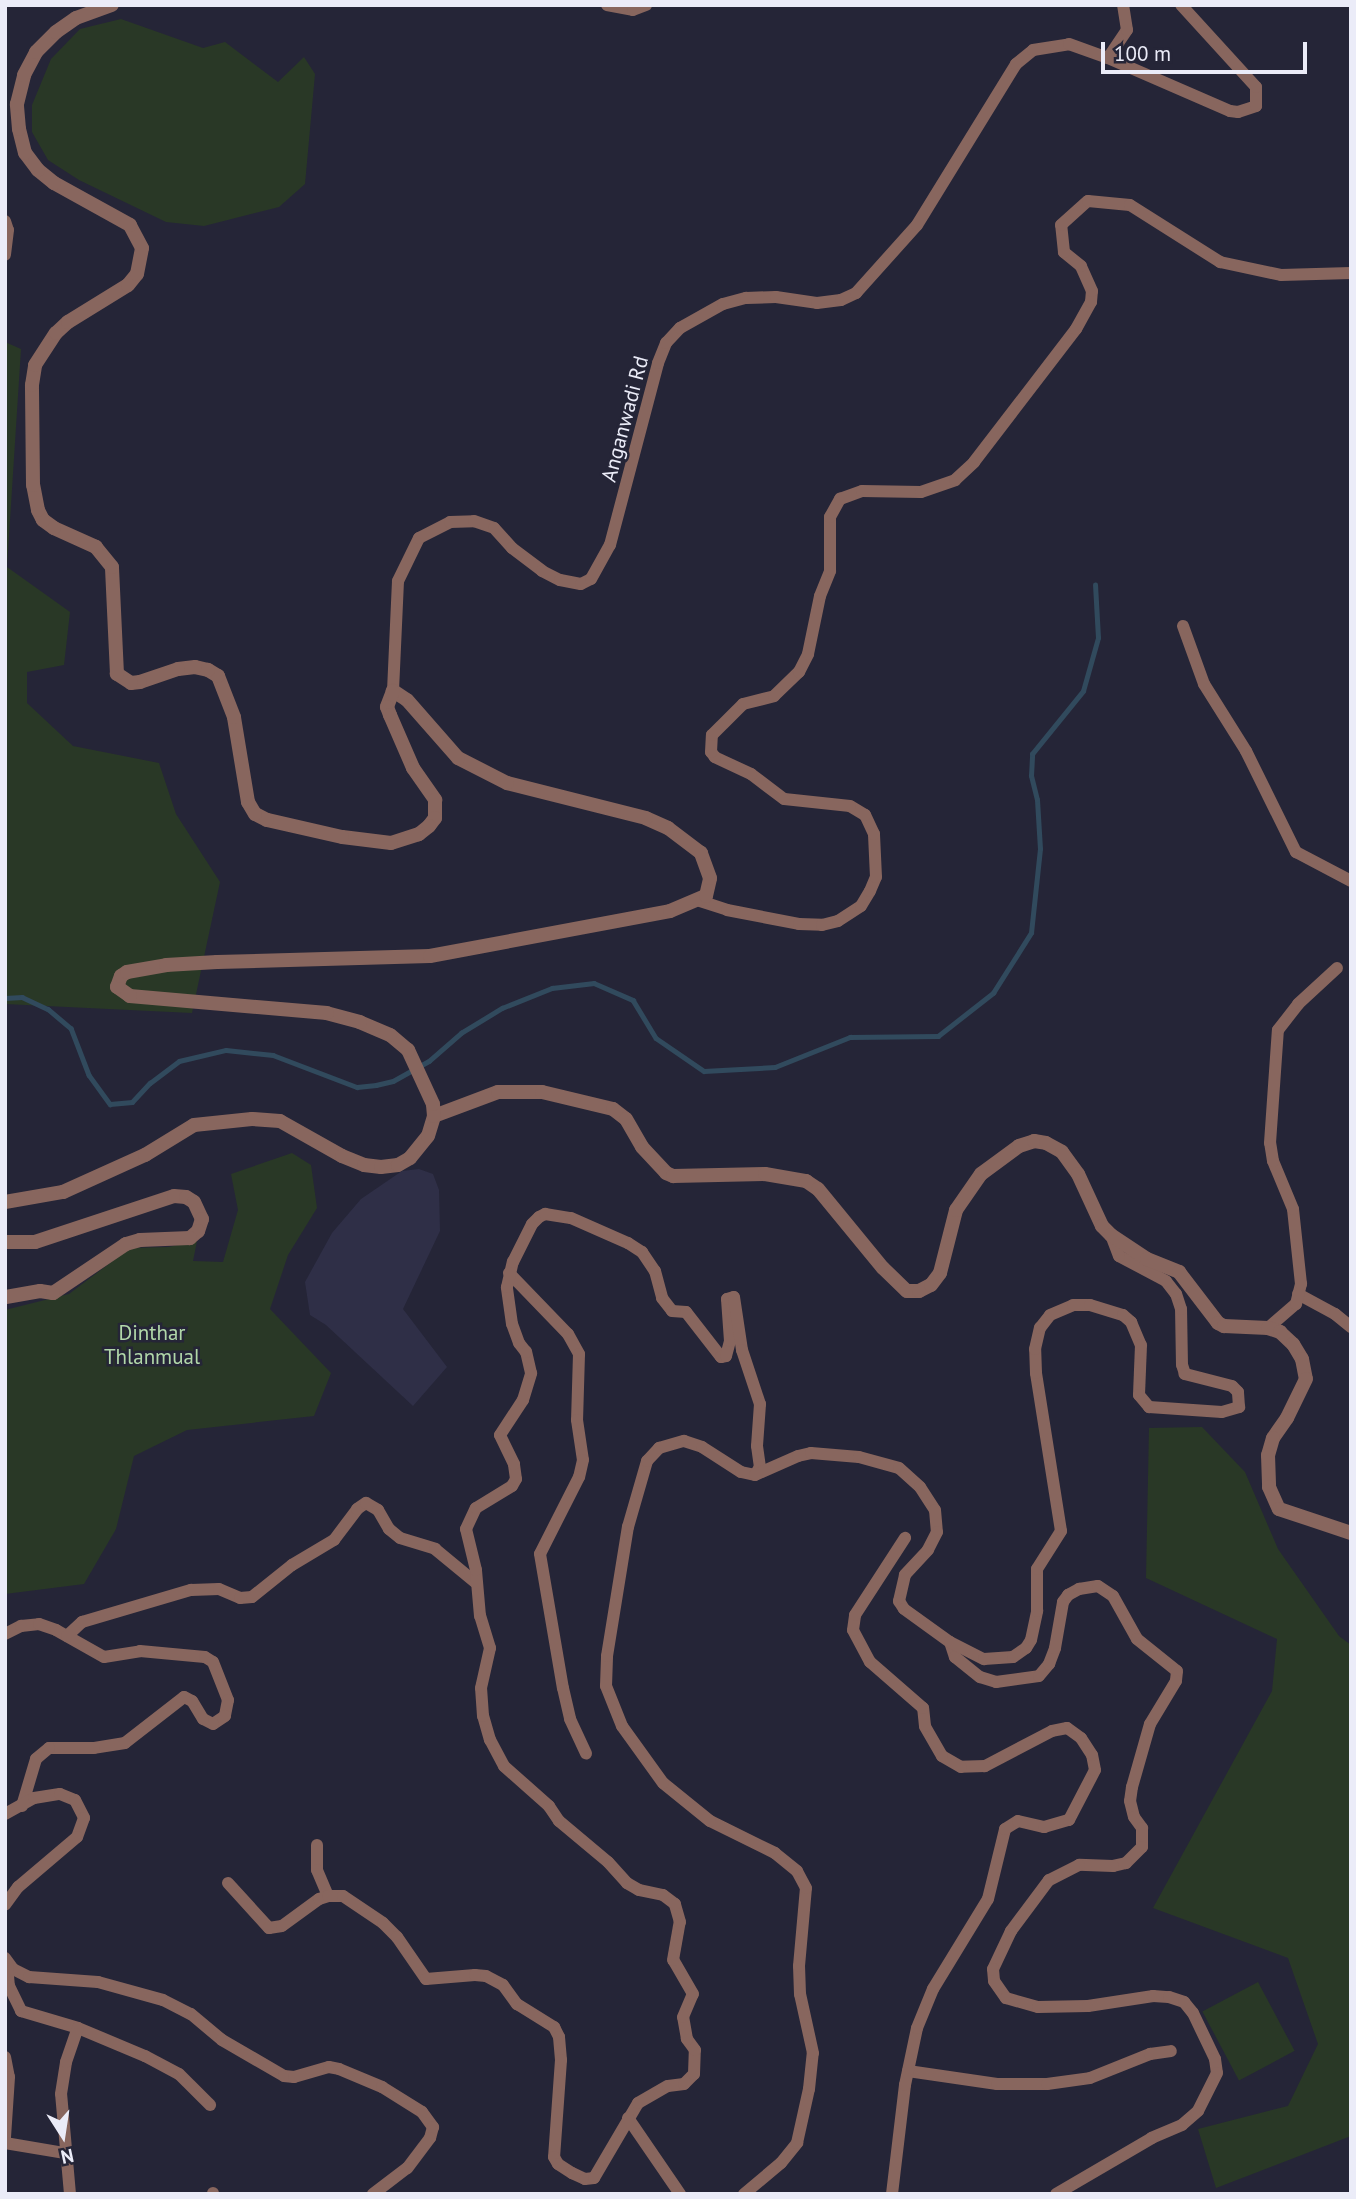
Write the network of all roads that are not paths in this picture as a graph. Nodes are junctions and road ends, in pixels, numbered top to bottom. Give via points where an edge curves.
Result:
1 (113, 5) edge
2 (607, 5) edge
3 (646, 5) edge
4 (1123, 5) edge
5 (1181, 5) edge
6 (1108, 58) junction
7 (5, 221) edge
8 (5, 256) edge
9 (1351, 273) edge
10 (1183, 626) dead end
11 (393, 691) junction
12 (1351, 881) edge
13 (700, 901) junction
14 (1337, 968) dead end
15 (433, 1110) junction
16 (5, 1202) edge
17 (1111, 1235) junction
18 (5, 1242) edge
19 (509, 1273) junction
20 (1298, 1294) junction
21 (5, 1297) edge
22 (1351, 1327) edge
23 (1268, 1328) junction
24 (755, 1475) junction
25 (1351, 1532) edge
26 (905, 1538) dead end
27 (475, 1582) junction
28 (5, 1634) edge
29 (67, 1636) junction
30 (950, 1642) junction
31 (586, 1754) dead end
32 (22, 1806) junction
33 (5, 1814) edge
34 (317, 1845) dead end
35 (228, 1883) dead end
36 (328, 1896) junction
37 (5, 1905) edge
38 (6, 1961) edge
39 (78, 2028) junction
40 (1171, 2051) dead end
41 (5, 2057) edge
42 (908, 2071) junction
43 (210, 2105) dead end
44 (628, 2118) junction
45 (5, 2138) edge
46 (5, 2143) edge
47 (65, 2152) junction
48 (70, 2194) edge
49 (373, 2194) edge
50 (680, 2194) edge
51 (744, 2194) edge
52 (892, 2194) edge
53 (1056, 2194) edge

1 - 11 street via 76,18 55,32 36,52 24,75 18,104 25,153 38,170 130,225 142,248 137,274 128,285 68,322 35,365 33,485 38,510 54,528 96,547 112,566 114,664 123,680 140,682 194,667 218,676 234,717 248,802 260,817 383,842 407,839 429,826 437,809 435,800 413,768 390,715 387,707
2 - 3 street via 632,10
4 - 6 street via 1127,30
5 - 6 street via 1256,87 1256,106 1230,111
6 - 11 street, Anganwadi Rd via 1069,44 1033,50 1023,57 917,225 856,293 817,303 746,298 712,309 680,328 666,343 658,363 622,507 604,559 591,579 581,584 560,580 512,548 494,528 474,522 450,522 419,538 398,581
7 - 8 street
9 - 13 street via 1282,275 1220,262 1130,205 1088,201 1061,225 1064,252 1081,266 1092,291 1076,329 974,462 955,480 921,492 862,491 840,499 830,517 830,571 799,672 774,696 743,704 712,735 715,757 751,774 784,799 850,806 865,815 874,834 876,877 870,891 861,905 838,921 822,925 727,910
10 - 12 street via 1203,684 1246,751 1296,852
11 - 13 street via 407,700 448,750 489,775 668,828 701,853 708,865 709,888
13 - 15 street via 670,911 430,956 166,965 121,976 117,987 130,996 327,1013 360,1021 390,1035 412,1057
14 - 20 street via 1282,1021 1275,1045 1270,1143 1297,1228 1301,1260
15 - 16 street via 421,1147 398,1165 364,1166 281,1121 229,1120 194,1125 145,1155 63,1192
15 - 17 street via 498,1092 542,1092 613,1109 626,1119 642,1147 666,1173 765,1174 806,1181 907,1291 930,1285 940,1273 956,1210 981,1174 1019,1146 1034,1141 1062,1152
17 - 23 street via 1147,1259 1179,1272 1224,1326
17 - 30 street via 1119,1256 1166,1281 1176,1294 1185,1374 1233,1386 1239,1407 1222,1412 1149,1407 1139,1395 1141,1345 1131,1322 1090,1305 1050,1315 1040,1328 1036,1373 1061,1531 1037,1569 1037,1611 1031,1640 1020,1652 1001,1660 984,1659
18 - 21 street via 35,1242 174,1196 194,1202 202,1219 190,1238 126,1244 53,1293
19 - 24 street via 532,1224 545,1214 555,1215 642,1252 655,1271 662,1298 672,1311 686,1312 721,1357 726,1356 730,1341 727,1298 734,1297 743,1350 760,1404 760,1467
19 - 27 street via 512,1324 531,1373 523,1400 500,1435 516,1479 476,1508 466,1530
19 - 31 street via 568,1334 579,1354 577,1420 583,1460 540,1554 563,1688
20 - 22 street
20 - 23 street via 1296,1304
23 - 25 street via 1293,1344 1306,1370 1306,1379 1268,1455 1273,1502 1289,1514
24 - 30 street via 811,1453 859,1457 899,1468 920,1487 935,1510 937,1532 928,1550 905,1575 899,1601
24 - 51 street via 684,1441 659,1448 647,1461 628,1527 606,1686 626,1732 663,1783 710,1821 775,1853 804,1882 799,1966 813,2053 809,2089 797,2143
26 - 42 street via 855,1615 853,1630 870,1662 923,1708 925,1726 942,1756 961,1767 985,1766 1052,1731 1068,1728 1081,1738 1095,1770 1069,1820 1044,1827 1018,1821 1005,1829 991,1891 926,2003
27 - 29 street via 435,1549 400,1538 378,1510 366,1503 334,1540 252,1597 191,1590 82,1622
27 - 44 street via 490,1648 481,1703 489,1740 504,1766 627,1883 663,1895 678,1908 673,1960 694,1994 683,2017 696,2068 684,2084 668,2086 638,2103
28 - 29 street via 39,1624
29 - 32 street via 104,1657 140,1651 205,1657 214,1662 228,1709 219,1721 208,1723 184,1697 125,1743 49,1748 36,1759
30 - 53 street via 955,1657 980,1678 996,1682 1039,1676 1055,1648 1063,1602 1080,1589 1098,1586 1113,1596 1137,1639 1177,1671 1176,1681 1150,1724 1132,1787 1130,1801 1142,1828 1142,1846 1126,1863 1079,1864 1049,1880 1011,1931 993,1969 994,1981 1006,1998 1038,2007 1088,2006 1153,1996 1184,2002 1215,2059 1217,2073 1198,2111 1182,2125
32 - 33 street
32 - 37 street via 43,1795 60,1794 75,1800 84,1818 77,1837 18,1887
34 - 36 street via 317,1870
35 - 36 street via 269,1928 282,1926
36 - 44 street via 342,1896 383,1923 426,1979 486,1976 503,1985 517,2004 554,2027 561,2049 554,2151 558,2164 585,2179 594,2178
38 - 39 street via 17,2007
38 - 49 street via 36,1979 99,1982 163,2000 284,2076 340,2068 422,2112 433,2127 430,2138 407,2168
39 - 43 street via 178,2074
39 - 47 street via 61,2088
40 - 42 street via 1150,2054 1090,2078 1047,2084 997,2084
41 - 45 street via 9,2077
42 - 52 street
44 - 50 street
46 - 47 street
47 - 48 street

